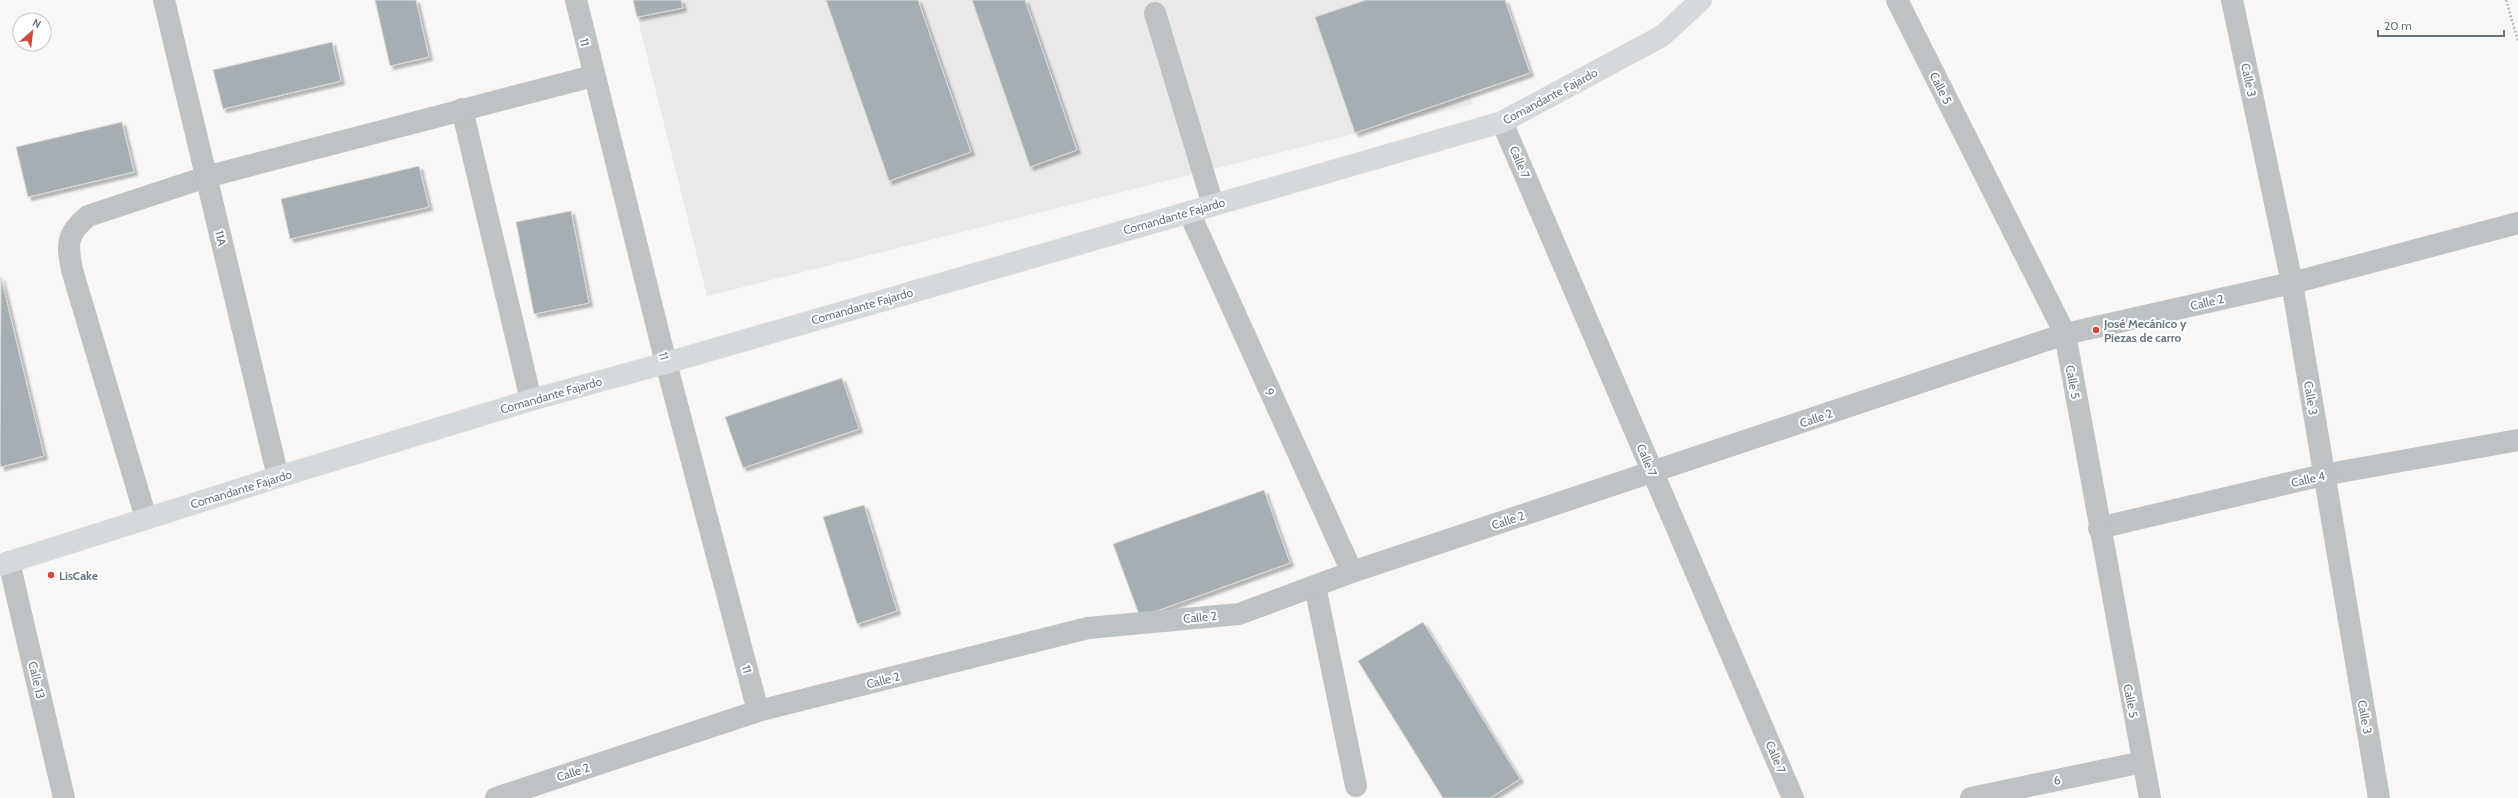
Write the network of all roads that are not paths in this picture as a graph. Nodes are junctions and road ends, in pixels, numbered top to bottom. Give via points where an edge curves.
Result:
1 (164, 0) edge
2 (576, 0) edge
3 (1701, 0) edge
4 (1897, 0) edge
5 (2232, 0) edge
6 (1155, 13) dead end
7 (593, 76) junction
8 (462, 109) junction
9 (1502, 122) junction
10 (206, 176) junction
11 (1213, 205) junction
12 (1189, 212) junction
13 (2518, 223) edge
14 (2292, 283) junction
15 (2065, 334) junction
16 (666, 363) junction
17 (531, 400) junction
18 (2518, 440) edge
19 (1652, 473) junction
20 (2323, 475) junction
21 (278, 477) junction
22 (146, 518) junction
23 (2099, 528) junction
24 (4, 564) edge
25 (1352, 572) junction
26 (1315, 586) junction
27 (758, 711) junction
28 (2143, 762) junction
29 (1356, 786) dead end
30 (64, 798) edge
31 (496, 798) edge
32 (1793, 798) edge
33 (1971, 798) edge
34 (2150, 798) edge
35 (2379, 798) edge

1 - 10 street, 11A
2 - 7 street, 11
3 - 9 street, Comandante Fajardo via 1662,36
4 - 15 street, Calle 5
5 - 14 street, Calle 3
6 - 11 street
7 - 8 street
7 - 16 street, 11
8 - 10 street
8 - 17 street
9 - 11 street, Comandante Fajardo
9 - 19 street, Calle 7
10 - 21 street, 11A
10 - 22 street via 88,216 77,225 70,236 68,248 72,270
11 - 12 street, Comandante Fajardo
12 - 16 street, Comandante Fajardo
12 - 25 street, 9
13 - 14 street, Calle 2
14 - 15 street, Calle 2
14 - 20 street, Calle 3
15 - 19 street, Calle 2
15 - 23 street, Calle 5
16 - 17 street, Comandante Fajardo
16 - 27 street, 11
17 - 21 street, Comandante Fajardo
18 - 20 street, Calle 4
19 - 25 street, Calle 2
19 - 32 street, Calle 7
20 - 23 street, Calle 4
20 - 35 street, Calle 3
21 - 22 street, Comandante Fajardo
22 - 24 street, Comandante Fajardo
23 - 28 street, Calle 5
24 - 30 street, Calle 13
25 - 26 street, Calle 2
26 - 27 street, Calle 2 via 1239,614 1088,628
26 - 29 street
27 - 31 street, Calle 2
28 - 33 street, 6
28 - 34 street, Calle 5

